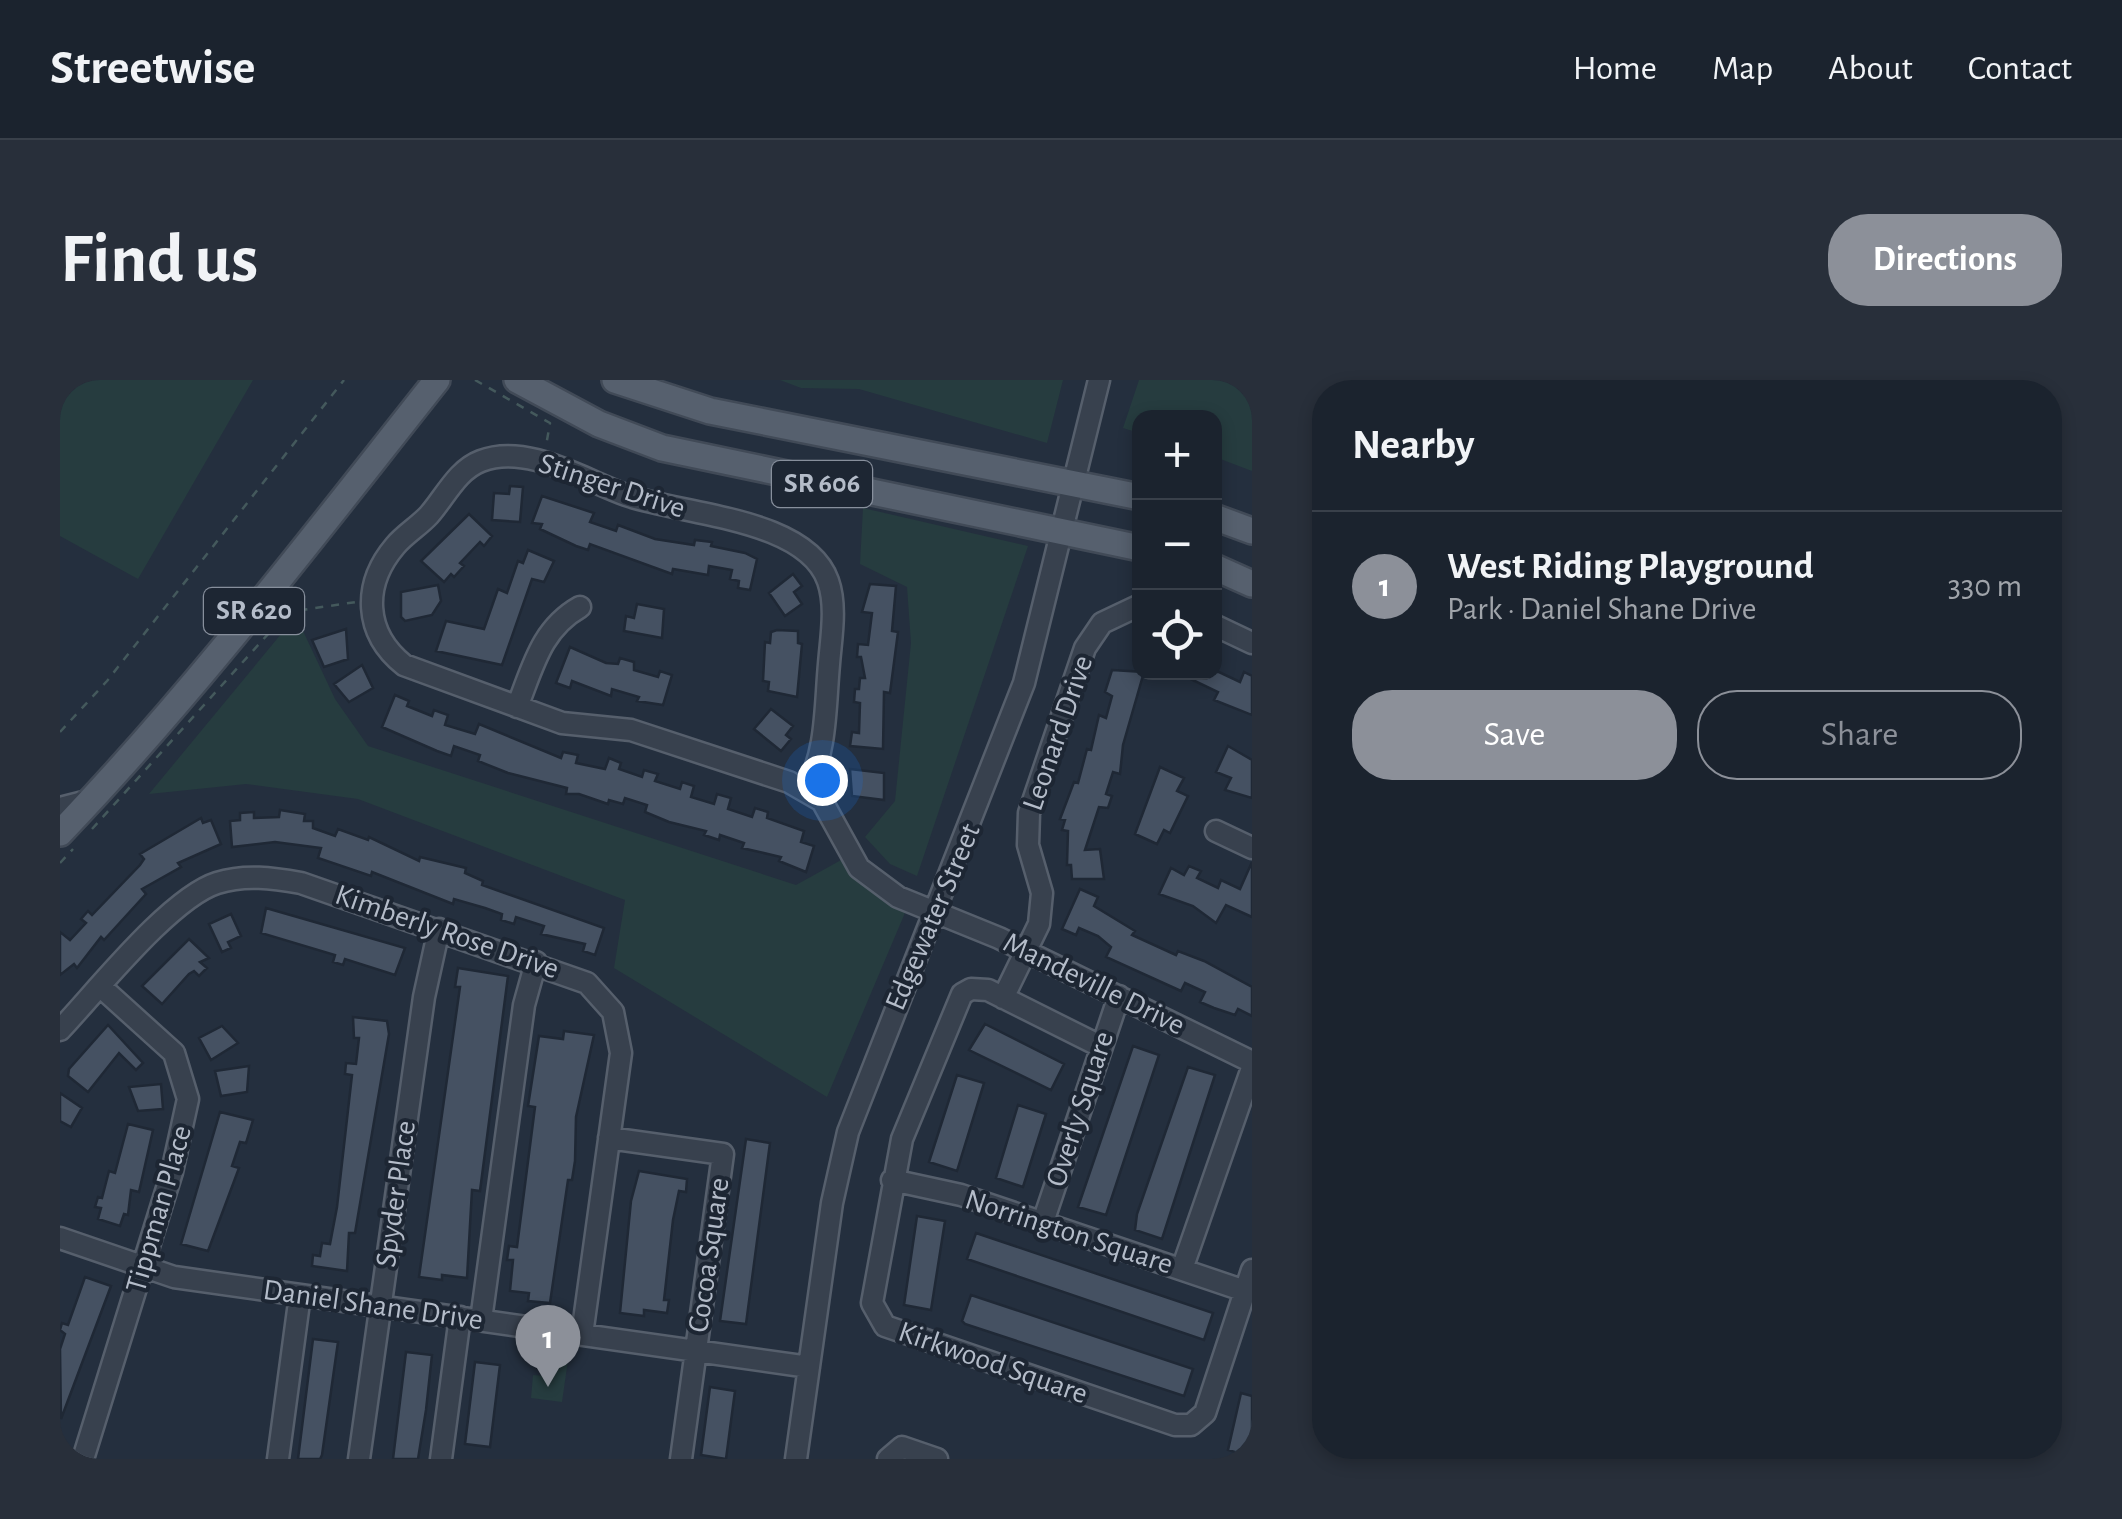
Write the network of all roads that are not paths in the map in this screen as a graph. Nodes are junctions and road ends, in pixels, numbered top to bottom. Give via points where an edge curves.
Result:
1 (437, 380) edge
2 (517, 380) edge
3 (615, 380) edge
4 (1099, 380) edge
5 (1072, 483) junction
6 (1132, 495) edge
7 (1222, 520) edge
8 (1252, 531) edge
9 (1061, 532) junction
10 (1132, 546) edge
11 (1222, 571) edge
12 (1252, 584) edge
13 (580, 607) dead end
14 (1132, 609) edge
15 (1222, 628) edge
16 (1252, 643) edge
17 (517, 707) junction
18 (806, 790) junction
19 (91, 800) junction
20 (60, 808) edge
21 (1216, 831) dead end
22 (73, 839) edge
23 (1252, 848) edge
24 (936, 910) junction
25 (439, 929) junction
26 (1026, 951) junction
27 (536, 962) junction
28 (101, 987) junction
29 (1119, 996) junction
30 (1002, 998) junction
31 (60, 1030) edge
32 (1100, 1046) junction
33 (1252, 1065) edge
34 (609, 1138) junction
35 (892, 1180) junction
36 (1043, 1222) junction
37 (60, 1238) edge
38 (143, 1267) junction
39 (1182, 1270) junction
40 (1252, 1270) edge
41 (1245, 1291) junction
42 (300, 1295) junction
43 (380, 1306) junction
44 (470, 1319) junction
45 (582, 1335) junction
46 (695, 1351) junction
47 (810, 1367) junction
48 (83, 1459) edge
49 (278, 1459) edge
50 (359, 1459) edge
51 (442, 1459) edge
52 (680, 1459) edge
53 (796, 1459) edge
54 (888, 1459) edge
55 (936, 1459) edge

1 - 19 main road, SR 620
2 - 9 main road, SR 606 via 599,424 662,448
3 - 5 main road, SR 606 via 710,411
4 - 5 street, Edgewater Street
5 - 6 main road, SR 606
5 - 9 street, Edgewater Street
7 - 8 main road
9 - 10 main road, SR 606
9 - 24 street, Edgewater Street via 1024,682
11 - 12 main road
13 - 17 street via 556,621 544,639
14 - 26 street, Leonard Drive via 1102,624 1085,648 1029,813 1028,845 1042,908
15 - 16 street
17 - 18 street via 562,723 631,730
17 - 18 street, Stinger Drive via 404,665 376,632 371,603 396,545 460,476 481,461 515,456 665,508 779,533 818,562 829,582 833,615 821,762
18 - 24 street via 822,801 871,880
19 - 20 street
19 - 22 main road, SR 620
21 - 23 street
24 - 26 street, Mandeville Drive
24 - 47 street, Edgewater Street via 848,1132
25 - 27 street, Kimberly Rose Drive
25 - 28 street, Kimberly Rose Drive via 301,883 241,878 192,895
25 - 43 street, Spyder Place
26 - 29 street, Mandeville Drive
26 - 30 street, Leonard Drive
27 - 34 street, Kimberly Rose Drive via 587,982 613,1012 621,1053
27 - 44 street
28 - 31 street, Kimberly Rose Drive
28 - 38 street, Tippman Place via 174,1053 188,1099
29 - 32 street, Overly Square
29 - 33 street, Mandeville Drive
30 - 32 street, Kirkwood Square
30 - 35 street, Kirkwood Square via 980,988 956,1002 916,1098
32 - 36 street, Overly Square
33 - 39 street
34 - 45 street, Kimberly Rose Drive
34 - 46 street, Cocoa Square via 723,1154
35 - 36 street, Norrington Square
35 - 41 street, Kirkwood Square via 872,1303 884,1326 1175,1425 1192,1425 1205,1413
36 - 39 street, Norrington Square
37 - 38 street, Daniel Shane Drive
38 - 42 street, Daniel Shane Drive
38 - 48 street, Tippman Place
39 - 41 street, Norrington Square
40 - 41 street, Kirkwood Square
42 - 43 street, Daniel Shane Drive
42 - 49 street
43 - 44 street, Daniel Shane Drive
43 - 50 street, Spyder Place
44 - 45 street, Daniel Shane Drive
44 - 51 street
45 - 46 street, Daniel Shane Drive
46 - 47 street, Daniel Shane Drive
46 - 52 street
47 - 53 street, Edgewater Street
54 - 55 street via 902,1448

